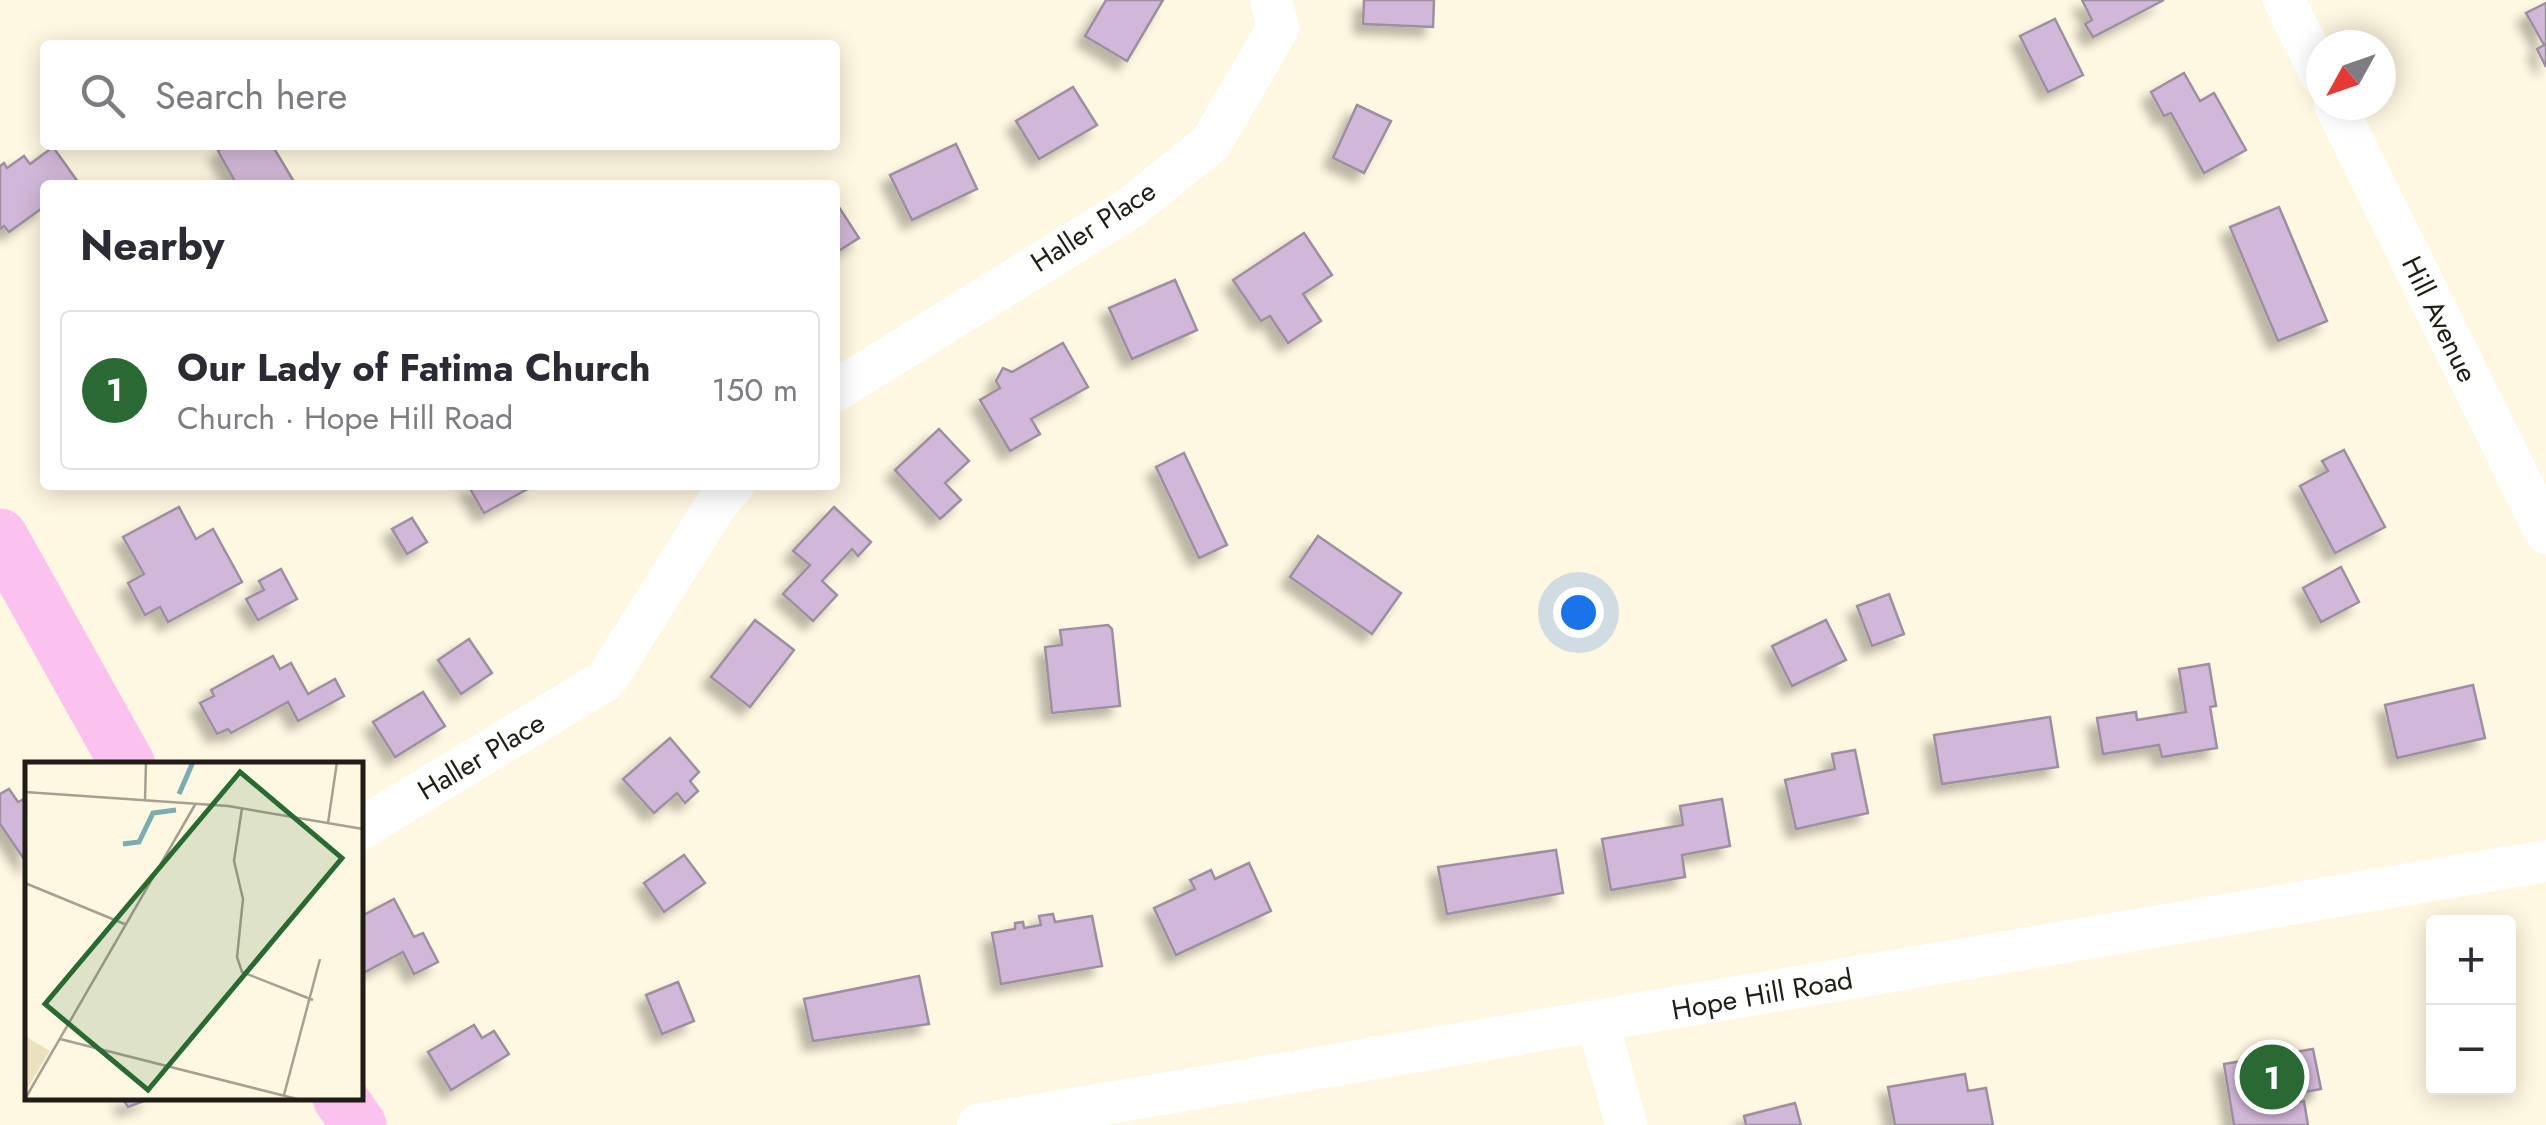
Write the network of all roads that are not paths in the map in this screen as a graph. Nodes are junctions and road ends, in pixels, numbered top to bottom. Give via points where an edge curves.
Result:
1 (1271, 0) edge
2 (2284, 0) edge
3 (2306, 45) edge
4 (2342, 120) edge
5 (840, 387) edge
6 (730, 490) edge
7 (2546, 533) edge
8 (0, 536) edge
9 (126, 762) edge
10 (362, 828) edge
11 (2546, 860) edge
12 (1598, 1022) junction
13 (341, 1100) edge
14 (359, 1125) edge
15 (978, 1125) edge
16 (1626, 1125) edge

1 - 5 street, Haller Place via 1278,28 1212,143 1130,208
2 - 3 street
4 - 7 street, Hill Avenue
6 - 10 street, Haller Place via 606,680
8 - 9 main road
11 - 12 street, Hope Hill Road
12 - 15 street, Hope Hill Road
12 - 16 street
13 - 14 main road

